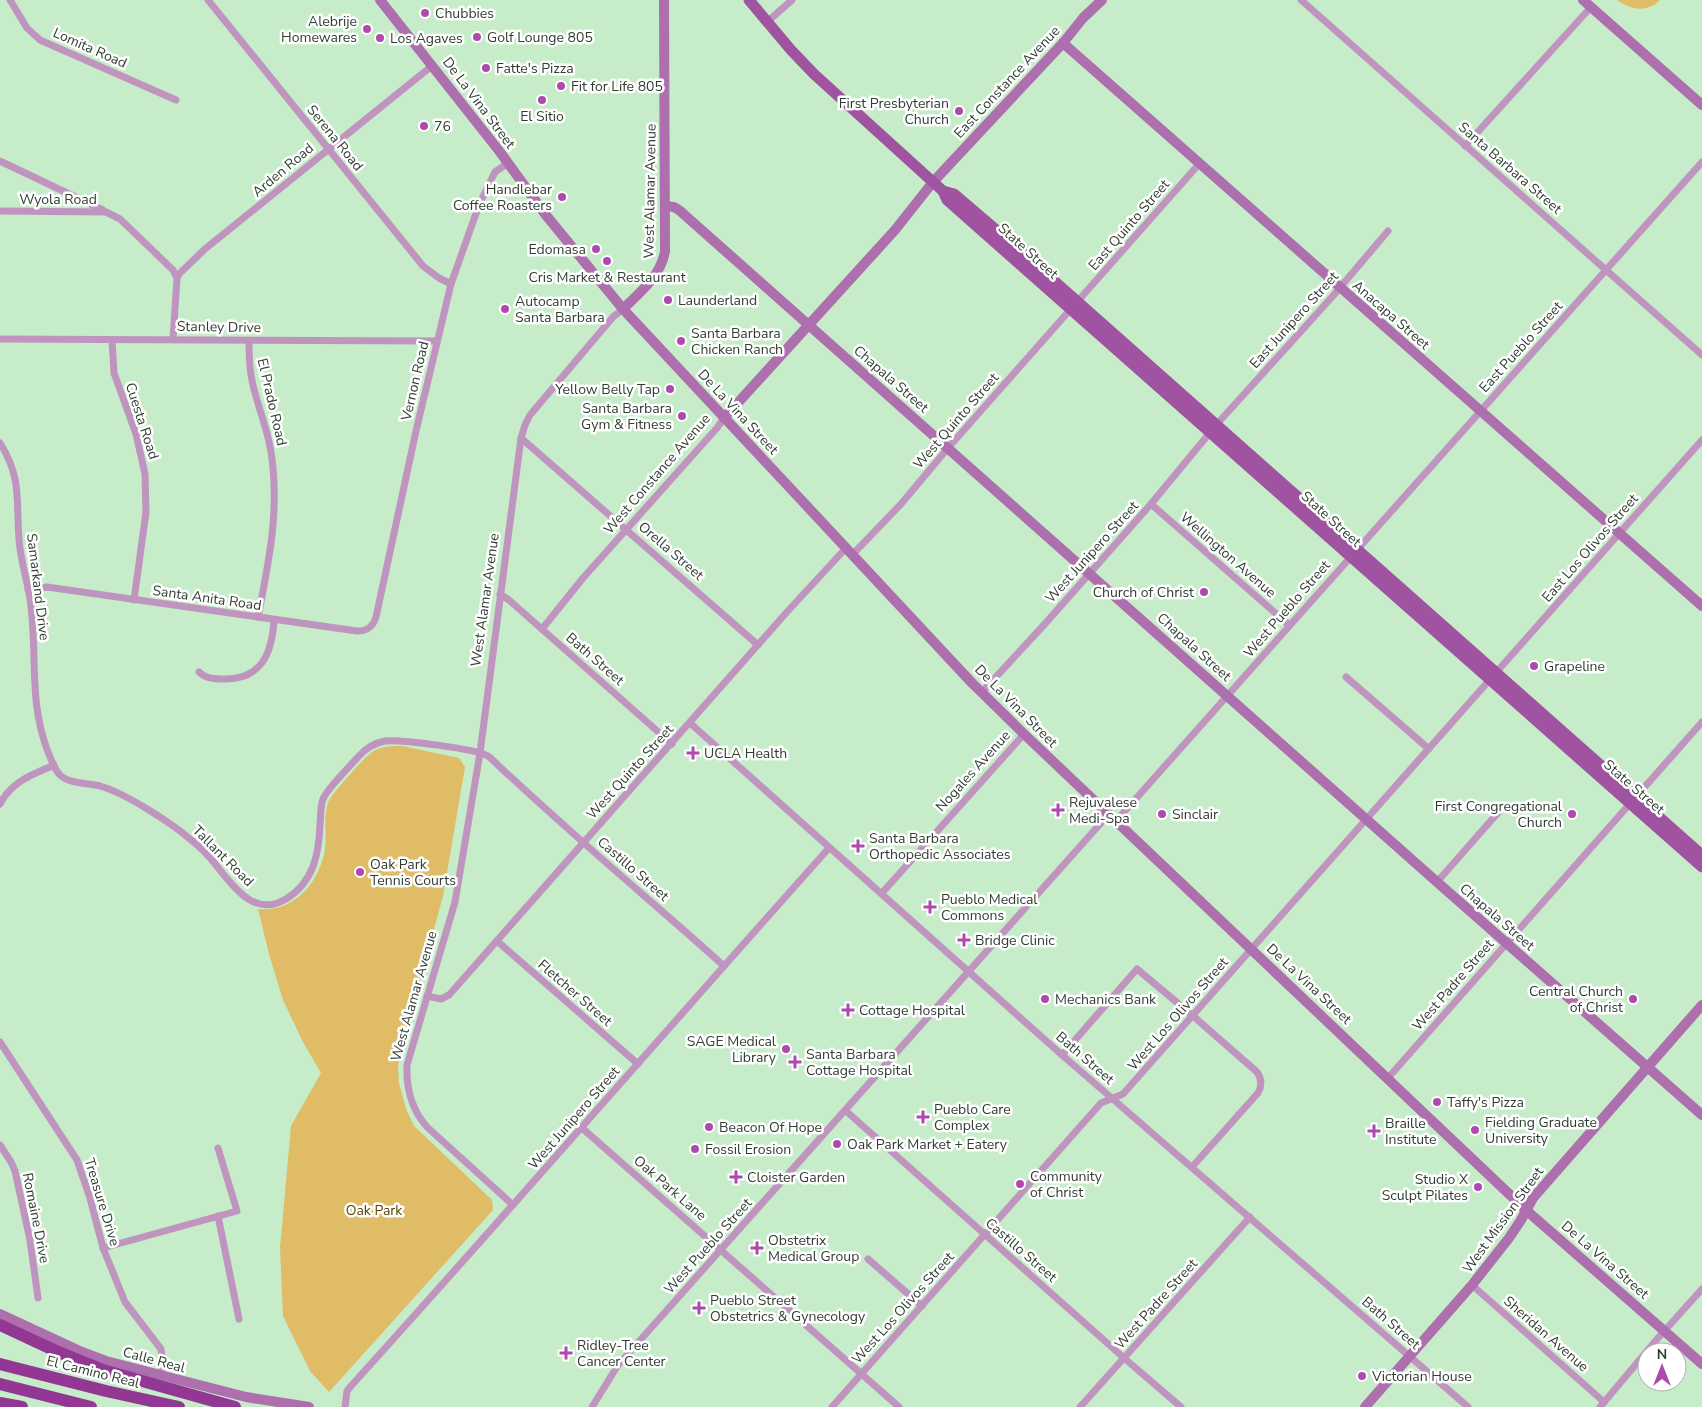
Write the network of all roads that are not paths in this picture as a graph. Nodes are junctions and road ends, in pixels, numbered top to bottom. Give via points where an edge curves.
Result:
1 (10, 0) edge
2 (208, 0) edge
3 (380, 0) edge
4 (749, 0) edge
5 (792, 0) edge
6 (1102, 0) edge
7 (1301, 0) edge
8 (1587, 3) edge
9 (664, 4) edge
10 (767, 22) junction
11 (1063, 43) junction
12 (433, 65) junction
13 (176, 100) dead end
14 (1702, 105) edge
15 (1465, 146) junction
16 (328, 149) junction
17 (0, 162) edge
18 (1702, 162) edge
19 (508, 163) junction
20 (1199, 164) junction
21 (933, 182) junction
22 (665, 206) junction
23 (0, 211) edge
24 (106, 212) junction
25 (1388, 232) dead end
26 (1607, 271) junction
27 (177, 278) junction
28 (451, 284) junction
29 (1340, 288) junction
30 (1074, 306) junction
31 (623, 309) junction
32 (808, 325) junction
33 (0, 339) edge
34 (173, 339) junction
35 (112, 340) junction
36 (249, 341) junction
37 (437, 341) junction
38 (1702, 355) edge
39 (1480, 410) junction
40 (724, 418) junction
41 (1214, 428) junction
42 (521, 438) junction
43 (1702, 440) edge
44 (0, 443) edge
45 (948, 448) junction
46 (1151, 504) junction
47 (627, 529) junction
48 (1619, 534) junction
49 (849, 552) junction
50 (1353, 553) junction
51 (1090, 573) junction
52 (28, 590) junction
53 (500, 594) junction
54 (134, 600) junction
55 (1702, 606) edge
56 (376, 617) joint
57 (258, 618) junction
58 (274, 620) junction
59 (1289, 625) junction
60 (542, 629) junction
61 (758, 645) junction
62 (199, 672) dead end
63 (1346, 677) dead end
64 (1494, 677) junction
65 (982, 692) junction
66 (1228, 696) junction
67 (1702, 722) edge
68 (690, 723) junction
69 (1024, 734) junction
70 (672, 744) junction
71 (1429, 750) junction
72 (480, 753) junction
73 (54, 765) junction
74 (1633, 800) junction
75 (0, 804) edge
76 (1503, 807) dead end
77 (1112, 818) junction
78 (1366, 820) junction
79 (584, 843) junction
80 (829, 848) junction
81 (1702, 855) edge
82 (1702, 868) edge
83 (1437, 882) junction
84 (882, 893) junction
85 (497, 941) junction
86 (1506, 943) junction
87 (1251, 949) junction
88 (724, 966) junction
89 (969, 972) junction
90 (427, 996) junction
91 (1702, 1004) edge
92 (1192, 1015) junction
93 (0, 1042) edge
94 (1062, 1055) junction
95 (638, 1064) junction
96 (1648, 1066) junction
97 (1388, 1078) junction
98 (1113, 1098) junction
99 (846, 1111) junction
100 (1702, 1115) edge
101 (582, 1128) junction
102 (0, 1146) edge
103 (218, 1148) dead end
104 (1192, 1167) junction
105 (513, 1205) junction
106 (1526, 1210) junction
107 (218, 1216) junction
108 (1250, 1217) junction
109 (985, 1235) junction
110 (103, 1248) junction
111 (721, 1250) junction
112 (868, 1259) dead end
113 (1472, 1285) junction
114 (1702, 1289) edge
115 (38, 1298) dead end
116 (922, 1306) junction
117 (0, 1314) edge
118 (239, 1319) dead end
119 (0, 1325) edge
120 (1664, 1331) junction
121 (1410, 1355) junction
122 (1124, 1358) junction
123 (0, 1364) edge
124 (1702, 1364) edge
125 (860, 1374) junction
126 (160, 1376) junction
127 (0, 1384) edge
128 (0, 1403) edge
129 (1602, 1404) edge
130 (22, 1407) edge
131 (91, 1407) edge
132 (179, 1407) edge
133 (235, 1407) edge
134 (309, 1407) edge
135 (345, 1407) edge
136 (592, 1407) edge
137 (832, 1407) edge
138 (899, 1407) edge
139 (1080, 1407) edge
140 (1181, 1407) edge
141 (1365, 1407) edge
142 (1468, 1407) edge

1 - 13 street, Lomita Road via 27,28 40,40
2 - 16 street, Serena Road
3 - 12 street, De La Vina Street
4 - 10 main road, State Street
5 - 10 street
6 - 11 street, East Constance Avenue
7 - 15 street, Santa Barbara Street
8 - 14 street
8 - 15 street
9 - 22 street, West Alamar Avenue
10 - 21 main road, State Street via 825,85
11 - 20 street, Anacapa Street
11 - 21 street, East Constance Avenue
12 - 16 street, Arden Road
12 - 19 street, De La Vina Street
15 - 26 street, Santa Barbara Street
16 - 27 street, Arden Road via 205,249
16 - 28 street, Serena Road via 423,266
17 - 24 street
18 - 26 street, East Pueblo Street
19 - 28 street, Vernon Road via 495,172 483,197
19 - 31 street, De La Vina Street
20 - 29 street, Anacapa Street
20 - 30 street, East Quinto Street
21 - 30 main road, State Street via 943,191 954,194
21 - 32 street, West Constance Avenue via 895,230
22 - 31 street, West Alamar Avenue via 663,262 659,271
22 - 32 street, Chapala Street via 679,210
23 - 24 street, Wyola Road
24 - 27 street, Wyola Road via 120,219 173,270
25 - 29 street, East Junipero Street
26 - 38 street, Santa Barbara Street
26 - 39 street, East Pueblo Street
27 - 34 street
28 - 37 street, Vernon Road
29 - 39 street, Anacapa Street
29 - 41 street, East Junipero Street
30 - 41 main road, State Street
30 - 45 street, West Quinto Street
31 - 40 street, De La Vina Street
31 - 42 street, West Alamar Avenue via 530,415
32 - 40 street, West Constance Avenue
32 - 45 street, Chapala Street
33 - 35 street, Stanley Drive
34 - 35 street, Stanley Drive
34 - 36 street, Stanley Drive
35 - 54 street, Cuesta Road via 114,372 136,434 145,474 146,512
36 - 37 street, Stanley Drive
36 - 57 street, El Prado Road via 251,377 267,430 274,486 272,541
37 - 56 street, Vernon Road
39 - 48 street, Anacapa Street
39 - 50 street, East Pueblo Street
40 - 47 street, West Constance Avenue
40 - 49 street, De La Vina Street
41 - 46 street, West Junipero Street
41 - 50 main road, State Street
42 - 47 street, Orella Street
42 - 53 street, West Alamar Avenue
43 - 48 street, East Los Olivos Street
44 - 52 street, Samarkand Drive via 9,458 18,491 20,555
45 - 49 street, West Quinto Street via 901,504
45 - 51 street, Chapala Street
46 - 51 street, West Junipero Street
46 - 59 street, Wellington Avenue
47 - 60 street, West Constance Avenue
47 - 61 street, Orella Street
48 - 55 street, Anacapa Street
48 - 64 street, East Los Olivos Street
49 - 61 street, West Quinto Street
49 - 65 street, De La Vina Street
50 - 59 street, West Pueblo Street
50 - 64 main road, State Street
51 - 65 street, West Junipero Street
51 - 66 street, Chapala Street
52 - 54 street, Santa Anita Road via 47,587
52 - 73 street, Samarkand Drive via 33,628 34,696 41,730
53 - 60 street, Bath Street
53 - 72 street, West Alamar Avenue
54 - 57 street, Santa Anita Road
56 - 58 street, Santa Anita Road via 370,628 362,631
57 - 58 street, Santa Anita Road
58 - 62 street via 270,646 256,670 233,679 212,679
59 - 66 street, West Pueblo Street
60 - 70 street, Bath Street
61 - 68 street, West Quinto Street
63 - 71 street
64 - 71 street, West Los Olivos Street
64 - 74 main road, State Street
65 - 69 street, De La Vina Street
66 - 77 street, West Pueblo Street
66 - 78 street, Chapala Street
67 - 74 street, West Padre Street
68 - 70 street, West Quinto Street
68 - 80 street, Bath Street
69 - 77 street, De La Vina Street
69 - 84 street, Nogales Avenue
70 - 79 street, West Quinto Street
71 - 78 street, West Los Olivos Street
72 - 73 street, Tallant Road via 402,740 382,742 369,748 324,796 319,847 308,876 287,898 264,904 240,893 204,852 176,828 117,793 63,777
72 - 79 street, Castillo Street
72 - 90 street, West Alamar Avenue via 455,902
73 - 75 street via 20,781 5,794
74 - 81 main road, State Street
74 - 82 main road, State Street
74 - 86 street, West Padre Street
76 - 83 street
77 - 87 street, De La Vina Street
77 - 89 street, West Pueblo Street
78 - 83 street, Chapala Street
78 - 87 street, West Los Olivos Street
79 - 85 street, West Quinto Street
79 - 88 street, Castillo Street
80 - 84 street, Bath Street
80 - 88 street, West Junipero Street
83 - 86 street, Chapala Street
84 - 89 street, Bath Street
85 - 90 street, West Quinto Street via 446,998
85 - 95 street, Fletcher Street
86 - 96 street, Chapala Street
86 - 97 street, West Padre Street
87 - 92 street, West Los Olivos Street
87 - 97 street, De La Vina Street
88 - 95 street, West Junipero Street
89 - 94 street, Bath Street
89 - 99 street, West Pueblo Street
90 - 105 street, West Alamar Avenue via 407,1065 413,1107 427,1127
91 - 96 street, West Mission Street
92 - 94 street via 1137,969
92 - 98 street, West Los Olivos Street via 1123,1094
92 - 104 street via 1257,1072 1262,1085
93 - 110 street, Treasure Drive via 77,1160
94 - 98 street, Bath Street
95 - 101 street, West Junipero Street
96 - 100 street, Chapala Street
96 - 106 street, West Mission Street via 1532,1198
97 - 106 street, De La Vina Street
98 - 104 street, Bath Street
98 - 109 street, West Los Olivos Street via 1101,1104
99 - 109 street, Castillo Street
99 - 111 street, West Pueblo Street
101 - 105 street, West Junipero Street
101 - 111 street, Oak Park Lane
102 - 115 street, Romaine Drive via 15,1171
103 - 107 street via 237,1211
104 - 108 street, Bath Street
105 - 135 street, West Junipero Street via 351,1386
106 - 113 street, West Mission Street via 1509,1238
106 - 120 street, De La Vina Street
107 - 110 street
107 - 118 street
108 - 121 street, Bath Street
108 - 122 street, West Padre Street
109 - 116 street, West Los Olivos Street
109 - 122 street, Castillo Street
110 - 126 street, Treasure Drive via 125,1302 161,1348 163,1364
111 - 125 street, Oak Park Lane
111 - 136 street, West Pueblo Street via 624,1359
112 - 116 street
113 - 121 street, West Mission Street
113 - 129 street, Sheridan Avenue
114 - 120 street
116 - 125 street, West Los Olivos Street
117 - 126 street, Calle Real via 82,1352
119 - 133 highway via 103,1370
120 - 124 street, De La Vina Street
120 - 129 street
121 - 141 street, West Mission Street
121 - 142 street, Bath Street
122 - 139 street, West Padre Street
122 - 140 street, Castillo Street
123 - 132 highway, El Camino Real
125 - 137 street, West Los Olivos Street
125 - 138 street, Oak Park Lane
126 - 134 street, Calle Real via 246,1397
127 - 131 highway
128 - 130 highway

